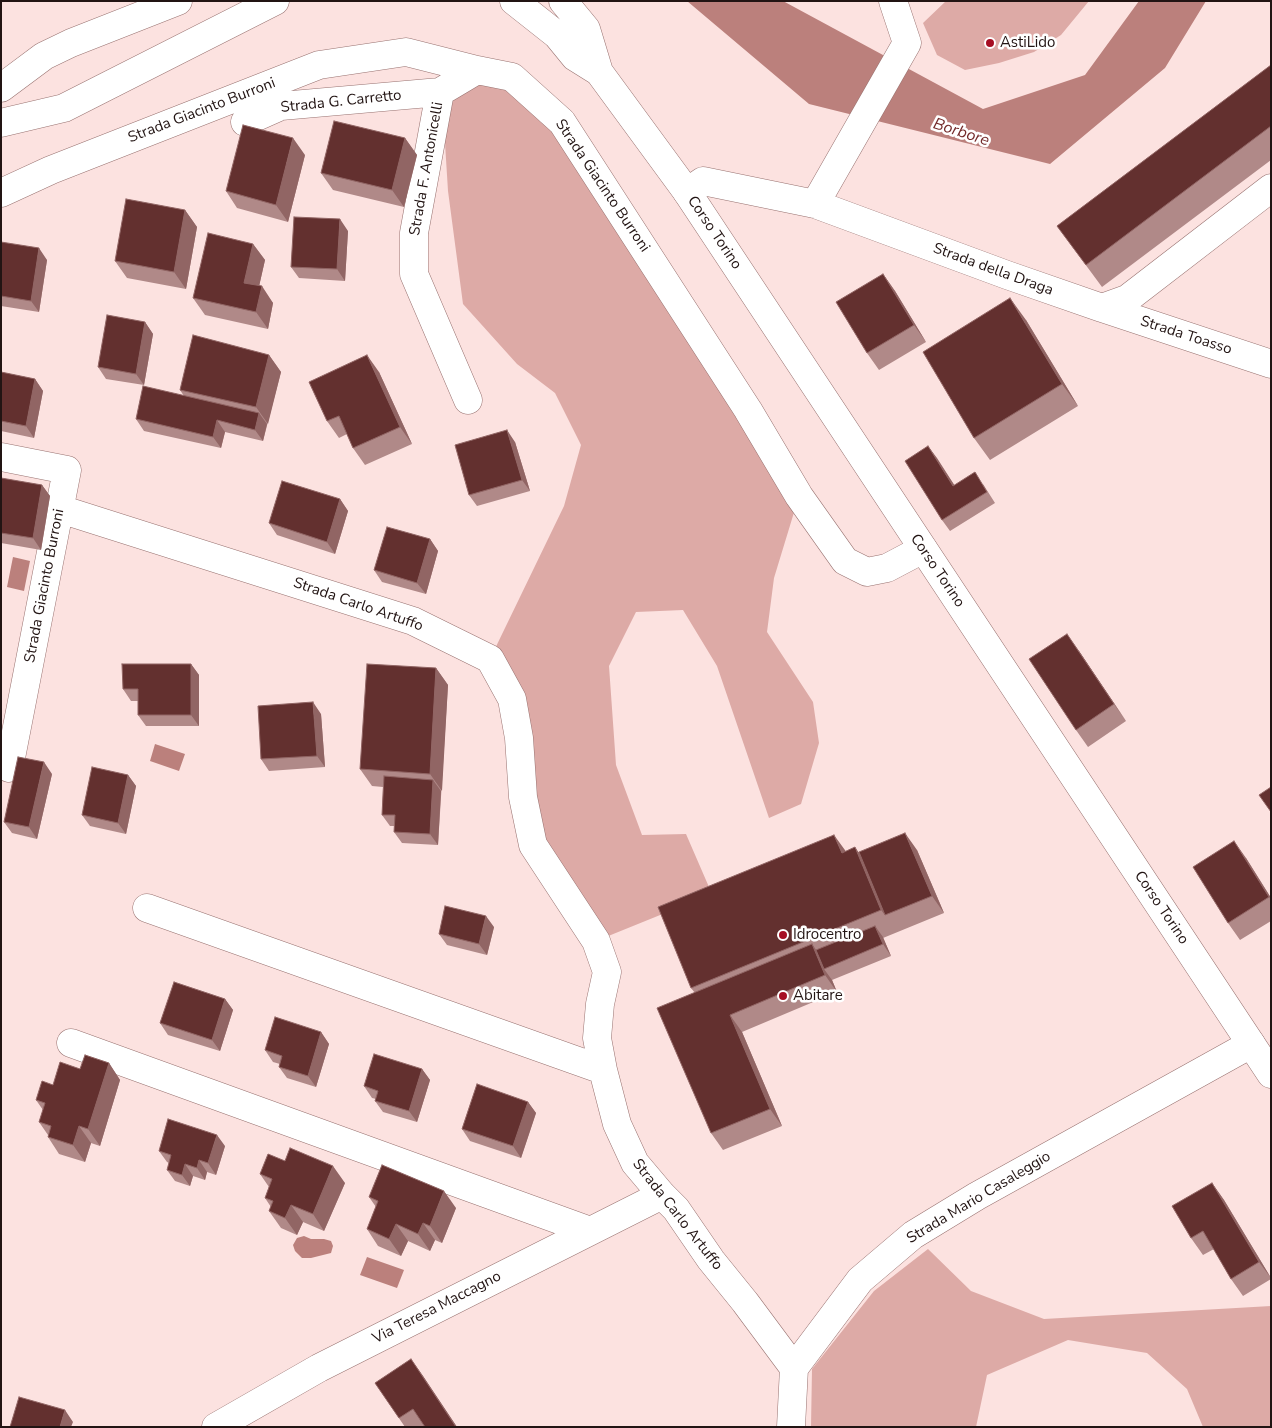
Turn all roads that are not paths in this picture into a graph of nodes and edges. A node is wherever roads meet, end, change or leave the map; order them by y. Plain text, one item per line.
1 (132, 1) edge
2 (178, 1) edge
3 (275, 1) edge
4 (514, 1) edge
5 (563, 1) edge
6 (893, 1) edge
7 (71, 43) junction
8 (477, 70) junction
9 (599, 72) junction
10 (1, 88) edge
11 (440, 92) junction
12 (245, 122) dead end
13 (1, 123) edge
14 (1271, 188) edge
15 (687, 192) junction
16 (1, 193) edge
17 (815, 204) junction
18 (1102, 308) junction
19 (1271, 364) edge
20 (468, 400) dead end
21 (1, 457) edge
22 (60, 509) junction
23 (923, 549) junction
24 (8, 768) dead end
25 (147, 908) dead end
26 (71, 1043) dead end
27 (1251, 1044) junction
28 (603, 1070) junction
29 (1271, 1074) edge
30 (662, 1195) junction
31 (590, 1231) junction
32 (794, 1368) junction
33 (216, 1427) edge
34 (791, 1427) edge

1 - 7 main road
2 - 7 main road
3 - 13 main road
4 - 9 main road, Corso Torino
5 - 9 main road, Corso Torino
6 - 17 main road
7 - 10 main road
8 - 11 main road, Strada F. Antonicelli
8 - 16 main road, Strada Giacinto Burroni
8 - 23 main road, Strada Giacinto Burroni
9 - 15 main road, Corso Torino
11 - 12 main road, Strada G. Carretto
11 - 20 main road, Strada F. Antonicelli
14 - 18 main road
15 - 17 main road, Strada della Draga
15 - 23 main road, Corso Torino
17 - 18 main road, Strada della Draga
18 - 19 main road, Strada Toasso
21 - 22 main road, Strada Giacinto Burroni
22 - 24 main road, Strada Giacinto Burroni
22 - 28 main road, Strada Carlo Artuffo
23 - 27 main road, Corso Torino
25 - 28 main road
26 - 31 main road
27 - 29 main road, Corso Torino
27 - 32 main road, Strada Mario Casaleggio
28 - 30 main road, Strada Carlo Artuffo
30 - 31 main road, Via Teresa Maccagno
30 - 32 main road, Strada Carlo Artuffo
31 - 33 main road, Via Teresa Maccagno
32 - 34 main road

